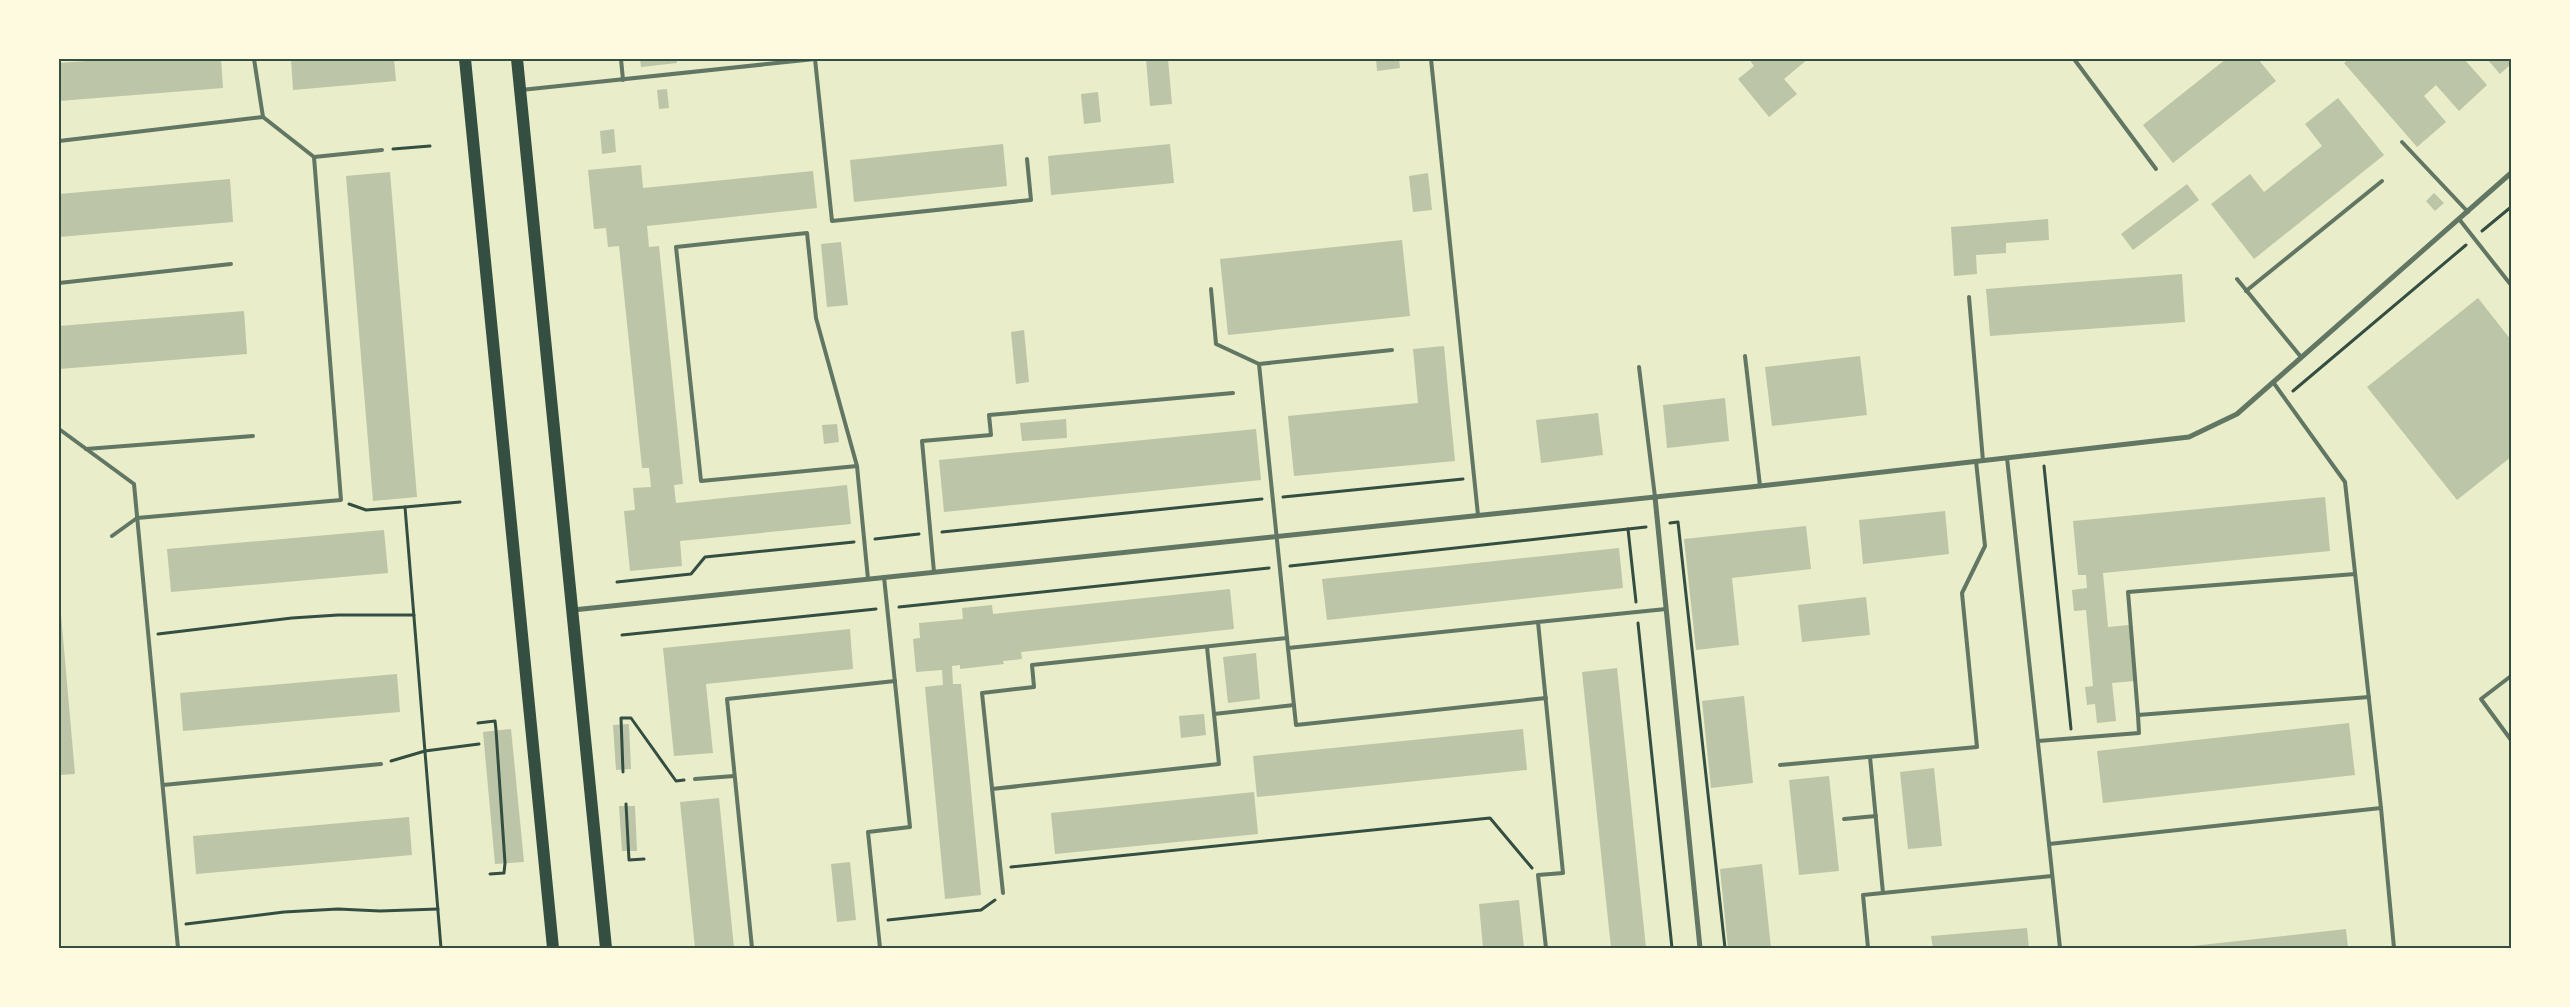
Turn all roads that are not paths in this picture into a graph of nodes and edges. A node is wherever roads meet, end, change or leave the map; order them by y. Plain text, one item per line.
1 (254, 59) edge
2 (465, 59) edge
3 (517, 59) edge
4 (621, 59) edge
5 (815, 59) edge
6 (1431, 59) edge
7 (2074, 59) edge
8 (623, 80) junction
9 (520, 91) junction
10 (263, 117) junction
11 (59, 141) edge
12 (2402, 142) dead end
13 (382, 150) road end
14 (314, 157) junction
15 (1027, 159) dead end
16 (2156, 169) dead end
17 (2511, 173) edge
18 (2382, 181) dead end
19 (2468, 212) junction
20 (2459, 219) junction
21 (231, 264) dead end
22 (2236, 280) dead end
23 (59, 283) edge
24 (2511, 285) edge
25 (1211, 288) dead end
26 (2246, 291) junction
27 (1969, 297) dead end
28 (1392, 350) dead end
29 (1745, 356) dead end
30 (2301, 357) junction
31 (1259, 364) junction
32 (1639, 367) dead end
33 (2273, 382) junction
34 (1232, 393) dead end
35 (59, 429) edge
36 (253, 436) dead end
37 (86, 449) junction
38 (2007, 458) junction
39 (1976, 461) junction
40 (1983, 461) junction
41 (857, 466) junction
42 (1760, 486) junction
43 (1655, 497) junction
44 (1478, 515) junction
45 (137, 518) junction
46 (112, 536) dead end
47 (1276, 536) junction
48 (934, 572) junction
49 (2355, 574) junction
50 (884, 578) junction
51 (868, 579) junction
52 (1666, 609) junction
53 (572, 610) junction
54 (1538, 622) junction
55 (1287, 638) junction
56 (1207, 647) junction
57 (1288, 648) junction
58 (2511, 676) edge
59 (895, 681) junction
60 (2368, 697) junction
61 (1546, 698) junction
62 (1294, 705) junction
63 (1214, 714) junction
64 (2138, 715) junction
65 (2511, 740) edge
66 (2038, 741) junction
67 (1870, 757) junction
68 (381, 764) road end
69 (1780, 765) dead end
70 (734, 776) junction
71 (695, 779) road end
72 (163, 785) junction
73 (992, 788) junction
74 (2381, 808) junction
75 (1876, 816) junction
76 (1844, 818) dead end
77 (2049, 844) junction
78 (2052, 876) junction
79 (1004, 893) road end
80 (1883, 893) junction
81 (178, 948) edge
82 (553, 948) edge
83 (606, 948) edge
84 (752, 948) edge
85 (880, 948) edge
86 (1546, 948) edge
87 (1700, 948) edge
88 (1868, 948) edge
89 (2060, 948) edge
90 (2394, 948) edge

1 - 10 lane
2 - 82 main road
3 - 9 main road
4 - 8 lane
5 - 8 lane
5 - 15 lane
6 - 44 lane
7 - 16 lane
8 - 9 lane
9 - 53 main road
10 - 11 lane
10 - 14 lane
12 - 19 lane
13 - 14 lane
14 - 45 lane
17 - 19 street
18 - 26 lane
19 - 20 street
20 - 24 lane
20 - 30 street
21 - 23 lane
22 - 26 lane
25 - 31 lane
26 - 30 lane
27 - 40 lane
28 - 31 lane
29 - 42 lane
30 - 33 street
31 - 47 lane
32 - 43 lane
33 - 38 street
33 - 49 lane
34 - 48 lane
35 - 37 lane
36 - 37 lane
37 - 45 lane
38 - 40 street
38 - 66 lane
39 - 40 street
39 - 42 street
39 - 67 lane
41 - 41 lane
41 - 51 lane
42 - 43 street
43 - 44 street
43 - 52 street
44 - 47 street
45 - 46 lane
45 - 72 lane
47 - 48 street
47 - 55 lane
48 - 50 street
49 - 60 lane
49 - 64 lane
50 - 51 street
50 - 59 lane
51 - 53 street
52 - 54 lane
52 - 87 street
53 - 83 main road
54 - 57 lane
54 - 61 lane
55 - 56 lane
55 - 57 lane
56 - 63 lane
56 - 73 lane
57 - 62 lane
58 - 65 lane
59 - 70 lane
59 - 85 lane
60 - 64 lane
60 - 74 lane
61 - 62 lane
61 - 86 lane
62 - 63 lane
63 - 73 lane
64 - 66 lane
66 - 77 lane
67 - 69 lane
67 - 75 lane
68 - 72 lane
70 - 71 lane
70 - 84 lane
72 - 81 lane
73 - 79 lane
74 - 77 lane
74 - 90 lane
75 - 76 lane
75 - 80 lane
77 - 78 lane
78 - 80 lane
78 - 89 lane
80 - 88 lane

